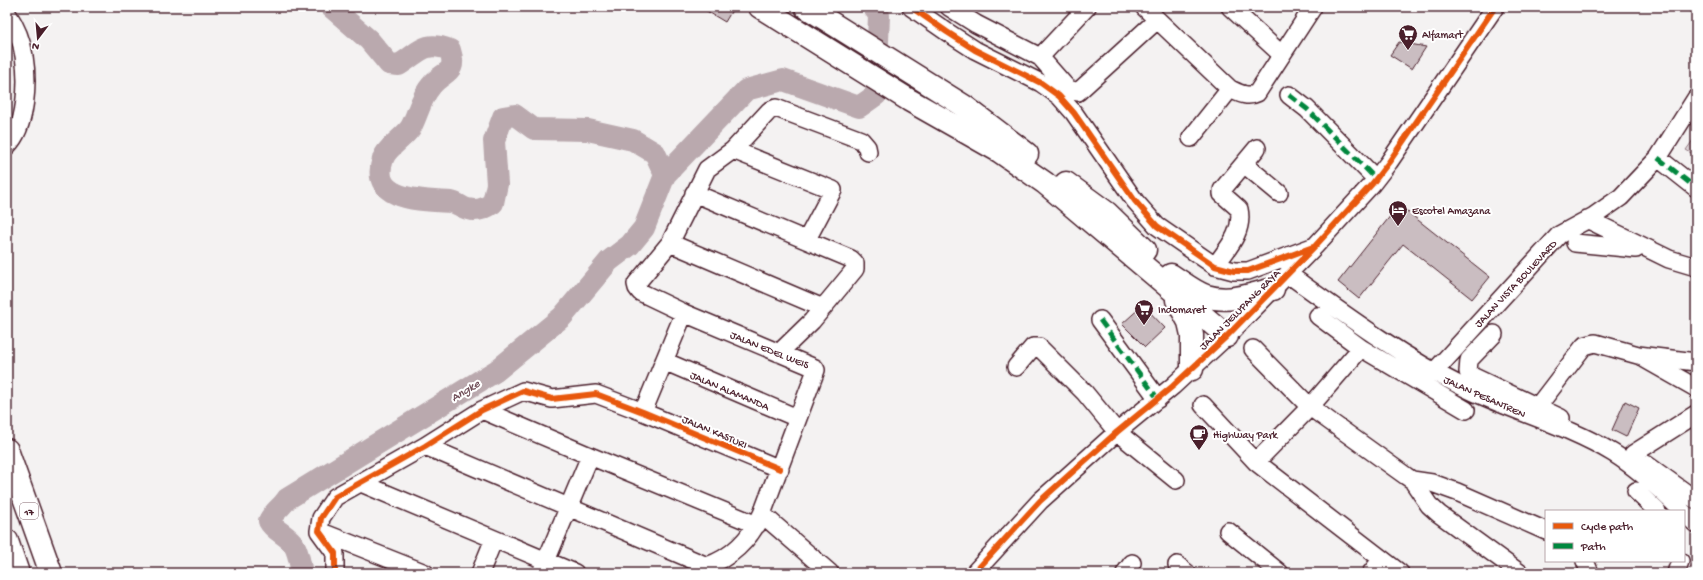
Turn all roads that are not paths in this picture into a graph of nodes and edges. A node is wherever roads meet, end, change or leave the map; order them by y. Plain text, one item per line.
1 (8, 7) edge
2 (760, 7) edge
3 (806, 7) edge
4 (911, 7) edge
5 (949, 7) edge
6 (1087, 7) edge
7 (1144, 7) edge
8 (1230, 7) edge
9 (1313, 7) edge
10 (1495, 7) edge
11 (7, 13) edge
12 (1157, 20) junction
13 (1282, 55) junction
14 (1040, 58) junction
15 (1230, 89) junction
16 (1288, 95) dead end
17 (1696, 98) edge
18 (1191, 138) dead end
19 (7, 146) edge
20 (1257, 148) dead end
21 (733, 150) junction
22 (868, 152) dead end
23 (1658, 158) junction
24 (1244, 164) junction
25 (1376, 180) junction
26 (1696, 188) edge
27 (694, 193) junction
28 (1280, 193) dead end
29 (1586, 219) junction
30 (807, 239) junction
31 (670, 243) junction
32 (1575, 243) dead end
33 (1316, 245) junction
34 (1648, 250) junction
35 (1215, 266) junction
36 (1696, 267) edge
37 (1281, 282) junction
38 (1172, 283) junction
39 (823, 308) junction
40 (684, 313) junction
41 (1318, 316) dead end
42 (1100, 320) dead end
43 (1230, 333) junction
44 (1494, 334) dead end
45 (1360, 348) junction
46 (1253, 349) dead end
47 (779, 353) junction
48 (1638, 355) junction
49 (664, 361) junction
50 (1696, 362) edge
51 (1016, 367) dead end
52 (1192, 369) junction
53 (1434, 372) junction
54 (1696, 388) edge
55 (1158, 399) junction
56 (1203, 405) dead end
57 (1538, 406) junction
58 (1310, 407) junction
59 (482, 410) junction
60 (1466, 410) dead end
61 (643, 412) junction
62 (1696, 414) edge
63 (797, 418) junction
64 (1117, 432) junction
65 (425, 446) junction
66 (7, 450) edge
67 (1633, 454) junction
68 (590, 456) junction
69 (1256, 462) junction
70 (780, 469) junction
71 (1176, 480) dead end
72 (1412, 480) junction
73 (361, 483) junction
74 (1636, 491) dead end
75 (1696, 500) edge
76 (570, 507) junction
77 (1656, 510) edge
78 (1681, 510) edge
79 (1685, 514) edge
80 (759, 520) junction
81 (1696, 524) edge
82 (319, 531) junction
83 (1228, 531) dead end
84 (1545, 531) edge
85 (494, 539) junction
86 (7, 541) edge
87 (1382, 559) junction
88 (1585, 562) edge
89 (1680, 562) edge
90 (544, 567) edge
91 (700, 568) edge
92 (18, 573) edge
93 (51, 573) edge
94 (335, 573) edge
95 (425, 573) edge
96 (480, 573) edge
97 (575, 573) edge
98 (830, 573) edge
99 (974, 573) edge
100 (1280, 573) edge
101 (1371, 573) edge
102 (1400, 573) edge
103 (1520, 573) edge
104 (1590, 573) edge
105 (1676, 573) edge

1 - 11 street
2 - 38 highway
3 - 38 highway
4 - 35 street
5 - 14 street
6 - 14 street
7 - 12 street
8 - 13 street
9 - 13 street
10 - 25 street, JALAN JELUPANG RAYA
11 - 19 street
12 - 14 street
12 - 15 street
13 - 15 street
15 - 18 street
16 - 25 street
17 - 23 street, JALAN VISTA BOULEVARD
20 - 24 street
21 - 22 street
21 - 27 street
21 - 30 street
23 - 26 street
23 - 29 street, JALAN VISTA BOULEVARD
24 - 28 street
24 - 35 street
25 - 33 street, JALAN JELUPANG RAYA
27 - 30 street
27 - 31 street
29 - 34 street
29 - 53 street, JALAN VISTA BOULEVARD
30 - 39 street
31 - 39 street
31 - 40 street, JALAN EDEL WEIS
32 - 34 street
33 - 35 street
33 - 37 street, JALAN JELUPANG RAYA
34 - 36 street
37 - 38 highway
37 - 43 street, JALAN JELUPANG RAYA
37 - 53 street, JALAN PESANTREN
38 - 43 highway
38 - 52 highway
39 - 47 street
40 - 47 street, JALAN EDEL WEIS
40 - 49 street
41 - 45 street
42 - 55 street
43 - 52 street, JALAN JELUPANG RAYA
44 - 57 street
45 - 58 street
45 - 60 street
46 - 58 street
47 - 63 street, JALAN EDEL WEIS
48 - 50 street
48 - 54 street
48 - 57 street
49 - 61 street
49 - 63 street, JALAN ALAMANDA
51 - 64 street
52 - 55 street, JALAN JELUPANG RAYA
53 - 78 street, JALAN PESANTREN
55 - 64 street, JALAN JELUPANG RAYA
56 - 69 street
57 - 67 street
58 - 69 street
58 - 72 street
59 - 61 street, JALAN KASTURI
59 - 65 street, JALAN KASTURI
59 - 68 street
61 - 70 street, JALAN KASTURI
62 - 67 street
63 - 70 street, JALAN EDEL WEIS
64 - 71 street
64 - 99 street, JALAN JELUPANG RAYA
65 - 73 street, JALAN KASTURI
65 - 76 street
66 - 93 highway, 17
67 - 75 street
68 - 76 street
68 - 80 street
69 - 87 street
70 - 80 street, JALAN EDEL WEIS
72 - 84 street
72 - 103 street
73 - 82 street, JALAN KASTURI
73 - 85 street
74 - 77 street
76 - 90 street
76 - 91 street
79 - 81 street, JALAN PESANTREN
80 - 91 street, JALAN EDEL WEIS
80 - 98 street
82 - 94 street
82 - 95 street
83 - 100 street
85 - 90 street
85 - 96 street
86 - 92 highway
87 - 101 street
87 - 102 street
88 - 104 street
89 - 105 street
90 - 97 street

